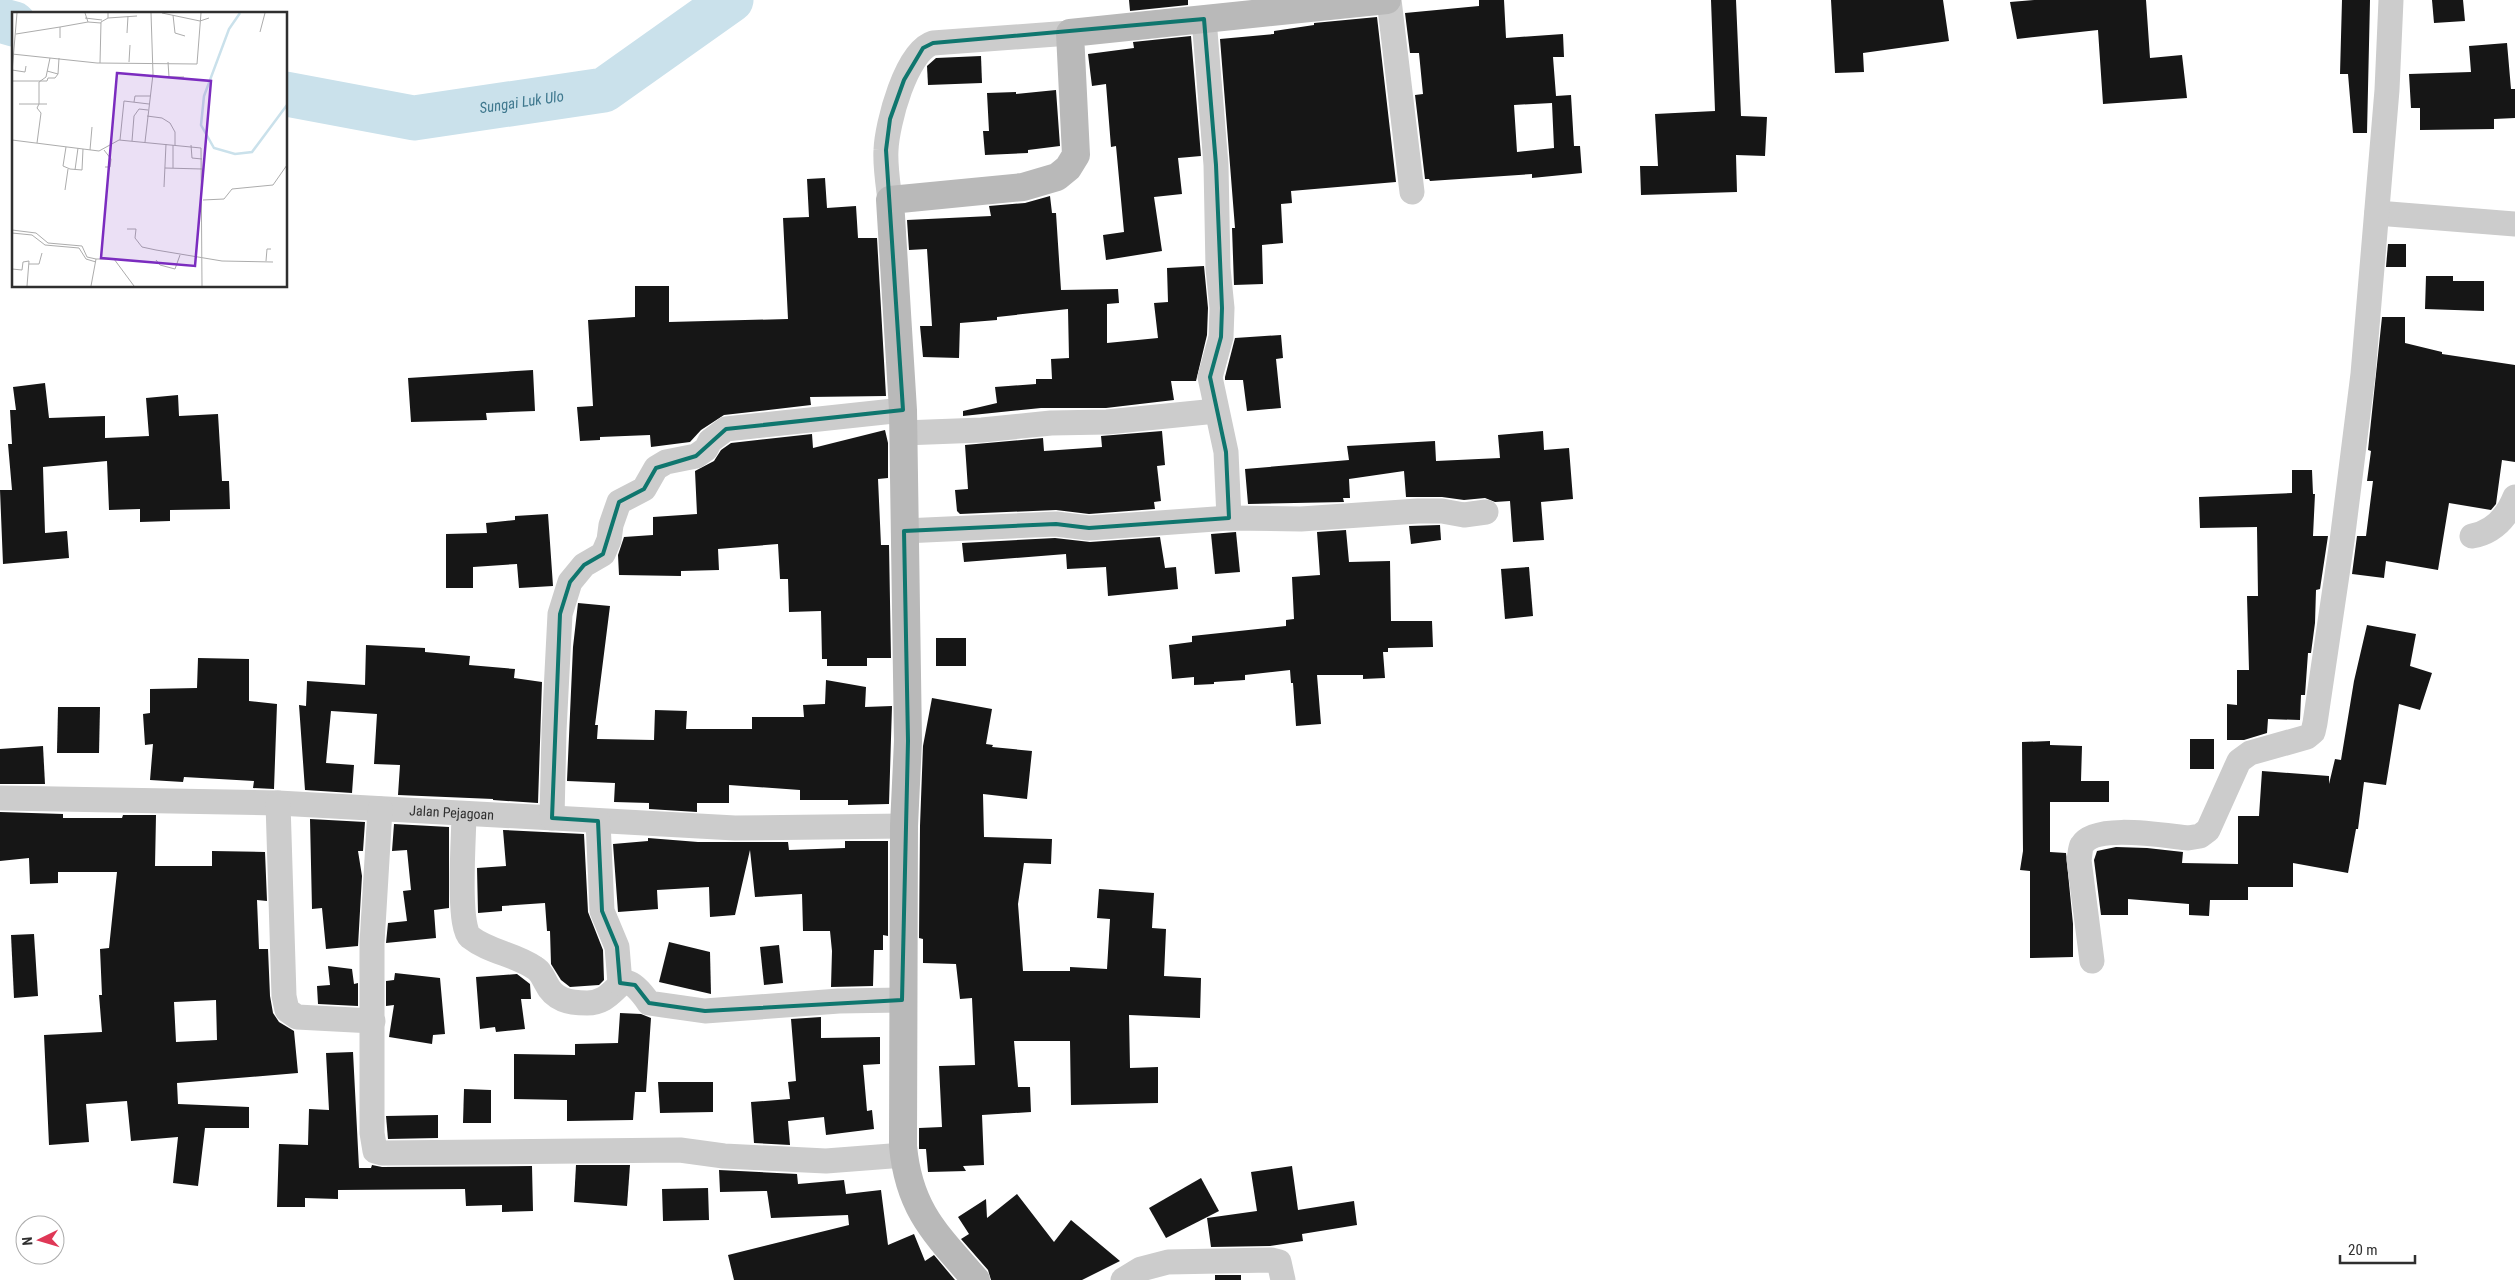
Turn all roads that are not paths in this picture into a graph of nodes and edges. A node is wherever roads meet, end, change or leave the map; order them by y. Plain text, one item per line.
1 (1388, 0) edge
2 (2391, 0) edge
3 (1204, 19) junction
4 (1070, 33) junction
5 (1412, 192) dead end
6 (890, 200) junction
7 (2376, 213) junction
8 (2515, 224) edge
9 (1216, 411) junction
10 (903, 422) junction
11 (2515, 497) edge
12 (1486, 512) dead end
13 (1229, 518) junction
14 (904, 531) junction
15 (2472, 536) dead end
16 (0, 798) edge
17 (278, 802) junction
18 (380, 809) junction
19 (464, 814) junction
20 (552, 818) junction
21 (598, 821) junction
22 (904, 826) junction
23 (2092, 961) dead end
24 (620, 984) junction
25 (902, 1000) junction
26 (373, 1022) junction
27 (904, 1155) junction
28 (976, 1280) edge
29 (1122, 1280) edge
30 (1283, 1280) edge

1 - 3 street
1 - 5 street
2 - 7 street
3 - 4 street
3 - 9 street
4 - 6 street
4 - 6 street
6 - 10 street
7 - 8 street
7 - 23 street
9 - 10 street
9 - 13 street
10 - 14 street
10 - 20 street
11 - 15 street
12 - 13 street
13 - 14 street
14 - 22 street
16 - 17 street, Jalan Pejagoan
17 - 18 street, Jalan Pejagoan
17 - 26 street
18 - 19 street, Jalan Pejagoan
18 - 26 street
19 - 20 street, Jalan Pejagoan
19 - 24 street
20 - 21 street, Jalan Pejagoan
21 - 22 street, Jalan Pejagoan
21 - 24 street
22 - 25 street
24 - 25 street
25 - 27 street
26 - 27 street
27 - 28 street
29 - 30 street

